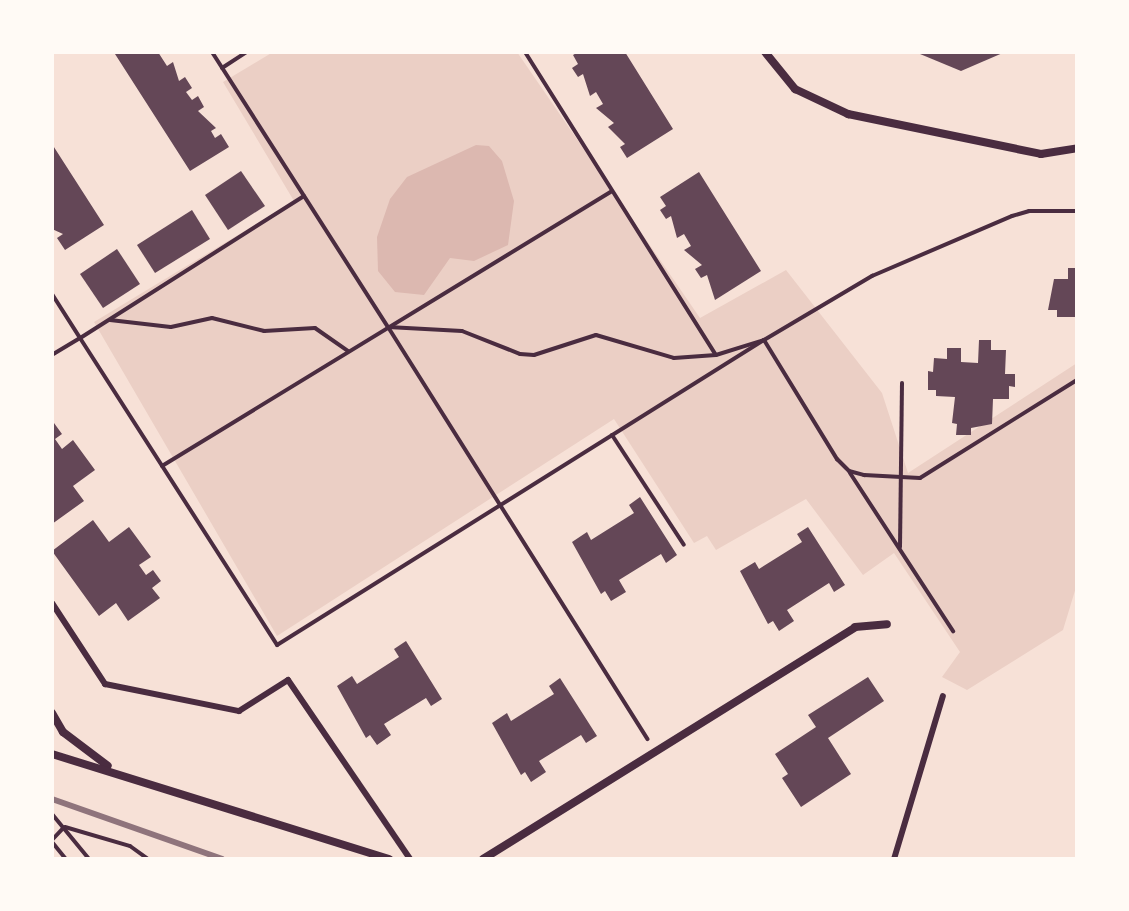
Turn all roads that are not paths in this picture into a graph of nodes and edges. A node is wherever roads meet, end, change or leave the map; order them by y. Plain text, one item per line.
1 (765, 52) edge
2 (1077, 148) edge
3 (52, 603) edge
4 (887, 624) dead end
5 (943, 696) dead end
6 (52, 713) edge
7 (52, 754) edge
8 (112, 769) junction
9 (389, 859) edge
10 (410, 859) edge
11 (483, 859) edge
12 (894, 859) edge

1 - 2 street
3 - 10 lane
4 - 11 street
5 - 12 lane
6 - 8 street
7 - 8 street
8 - 9 street

